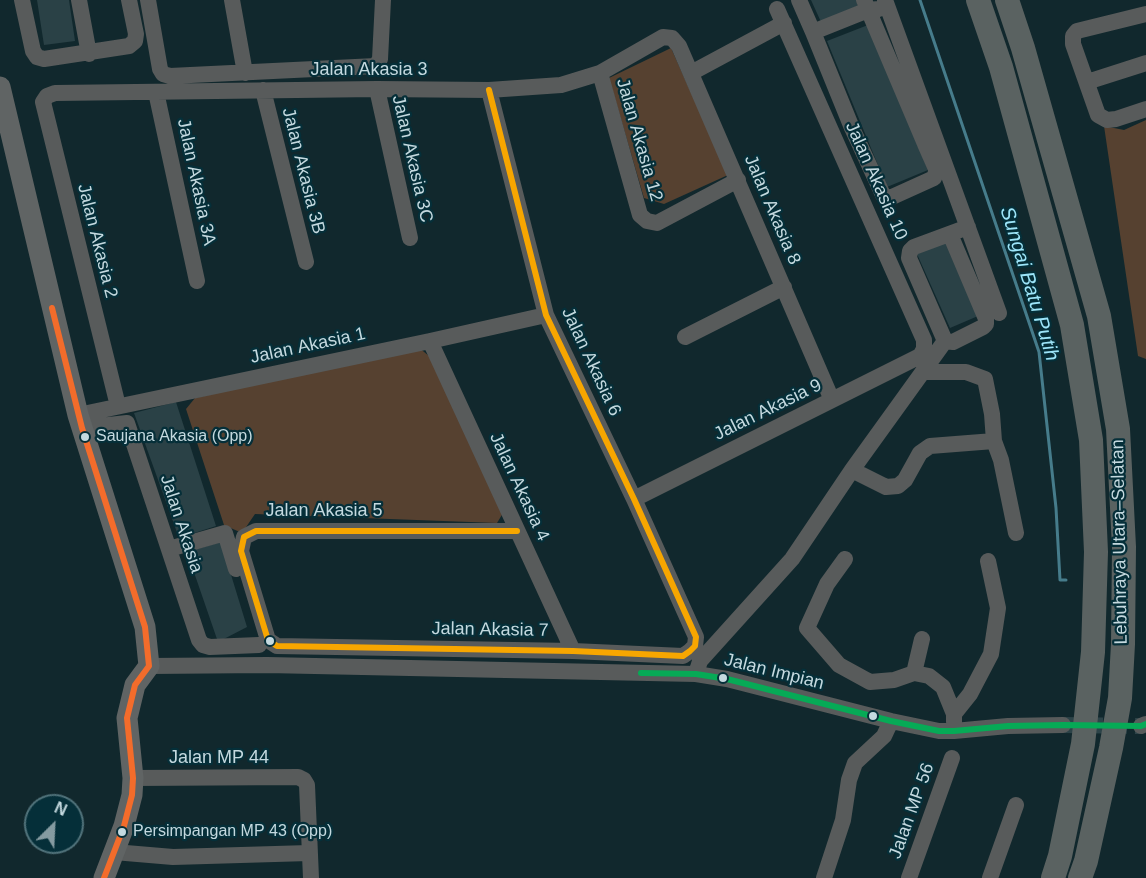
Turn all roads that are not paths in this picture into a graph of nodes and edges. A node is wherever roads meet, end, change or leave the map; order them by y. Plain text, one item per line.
1 (22, 0) edge
2 (79, 0) edge
3 (129, 0) edge
4 (148, 0) edge
5 (232, 0) edge
6 (383, 0) edge
7 (799, 0) edge
8 (978, 0) edge
9 (1007, 0) edge
10 (887, 4) edge
11 (866, 5) edge
12 (1146, 14) edge
13 (813, 32) junction
14 (672, 38) joint
15 (89, 54) junction
16 (1146, 63) edge
17 (245, 73) junction
18 (600, 73) junction
19 (691, 73) junction
20 (1087, 82) junction
21 (0, 87) edge
22 (377, 89) junction
23 (263, 90) junction
24 (489, 90) junction
25 (156, 92) junction
26 (55, 93) joint
27 (1146, 109) edge
28 (931, 144) junction
29 (738, 180) junction
30 (968, 227) junction
31 (950, 234) junction
32 (410, 238) dead end
33 (306, 262) dead end
34 (198, 281) dead end
35 (784, 287) junction
36 (999, 313) dead end
37 (546, 315) junction
38 (686, 338) dead end
39 (430, 341) junction
40 (945, 341) junction
41 (921, 364) junction
42 (832, 400) junction
43 (118, 406) junction
44 (80, 421) junction
45 (994, 441) junction
46 (852, 470) junction
47 (634, 498) junction
48 (517, 531) junction
49 (1016, 532) dead end
50 (169, 549) junction
51 (845, 559) dead end
52 (988, 561) dead end
53 (696, 638) joint
54 (922, 639) dead end
55 (265, 644) junction
56 (203, 645) joint
57 (573, 651) junction
58 (262, 665) junction
59 (149, 666) junction
60 (696, 674) junction
61 (914, 674) junction
62 (954, 714) junction
63 (891, 720) junction
64 (1064, 725) tunnel mouth
65 (954, 731) junction
66 (952, 758) dead end
67 (133, 778) junction
68 (1016, 805) dead end
69 (114, 852) junction
70 (309, 854) junction
71 (104, 878) edge
72 (311, 878) edge
73 (824, 878) edge
74 (909, 878) edge
75 (990, 878) edge
76 (1053, 878) edge
77 (1080, 878) edge

1 - 15 street
2 - 15 street
3 - 15 street
4 - 17 street
5 - 17 street
6 - 17 street
7 - 13 street
8 - 76 highway, Lebuhraya Utara–Selatan
9 - 77 highway, Lebuhraya Utara–Selatan
10 - 11 street
10 - 28 street
11 - 13 street
11 - 28 street
12 - 20 street
13 - 28 street
14 - 18 street, Jalan Akasia 3
14 - 19 street, Jalan Akasia 8
16 - 20 street
18 - 24 street, Jalan Akasia 3
18 - 29 street, Jalan Akasia 12
19 - 29 street, Jalan Akasia 8
19 - 41 street, Jalan Akasia 10
20 - 27 street
21 - 44 main road
22 - 23 street, Jalan Akasia 3
22 - 24 street, Jalan Akasia 3
22 - 32 street, Jalan Akasia 3C
23 - 25 street, Jalan Akasia 3
23 - 33 street, Jalan Akasia 3B
24 - 37 street, Jalan Akasia 6
25 - 26 street, Jalan Akasia 3
25 - 34 street, Jalan Akasia 3A
26 - 43 street, Jalan Akasia 2
28 - 30 street
29 - 35 street, Jalan Akasia 8
30 - 31 street
30 - 36 street
31 - 40 street
31 - 40 street
35 - 38 street
35 - 42 street, Jalan Akasia 8
37 - 39 street, Jalan Akasia 1
37 - 47 street, Jalan Akasia 6
39 - 43 street, Jalan Akasia 1
39 - 48 street, Jalan Akasia 4
40 - 41 street
41 - 42 street, Jalan Akasia 9
41 - 45 street
41 - 46 street
42 - 47 street, Jalan Akasia 9
43 - 44 street, Jalan Akasia 1
44 - 50 street, Jalan Akasia
44 - 59 main road
45 - 46 street
45 - 49 street
46 - 60 street
47 - 53 street, Jalan Akasia 6
48 - 55 street, Jalan Akasia 5
48 - 57 street, Jalan Akasia 4
50 - 55 street
50 - 56 street, Jalan Akasia
51 - 61 street
52 - 62 street
53 - 57 street, Jalan Akasia 7
54 - 61 street
55 - 56 street, Jalan Akasia 7
55 - 57 street, Jalan Akasia 7
55 - 58 street
58 - 59 street, Jalan Impian
58 - 60 street, Jalan Impian
59 - 67 main road
60 - 63 street, Jalan Impian
61 - 62 street
62 - 65 street
63 - 65 street, Jalan Impian
63 - 73 street
64 - 65 street, Jalan Impian
66 - 74 street, Jalan MP 56
67 - 69 main road
67 - 70 street, Jalan MP 44
68 - 75 street
69 - 70 street
69 - 71 main road
70 - 72 street

